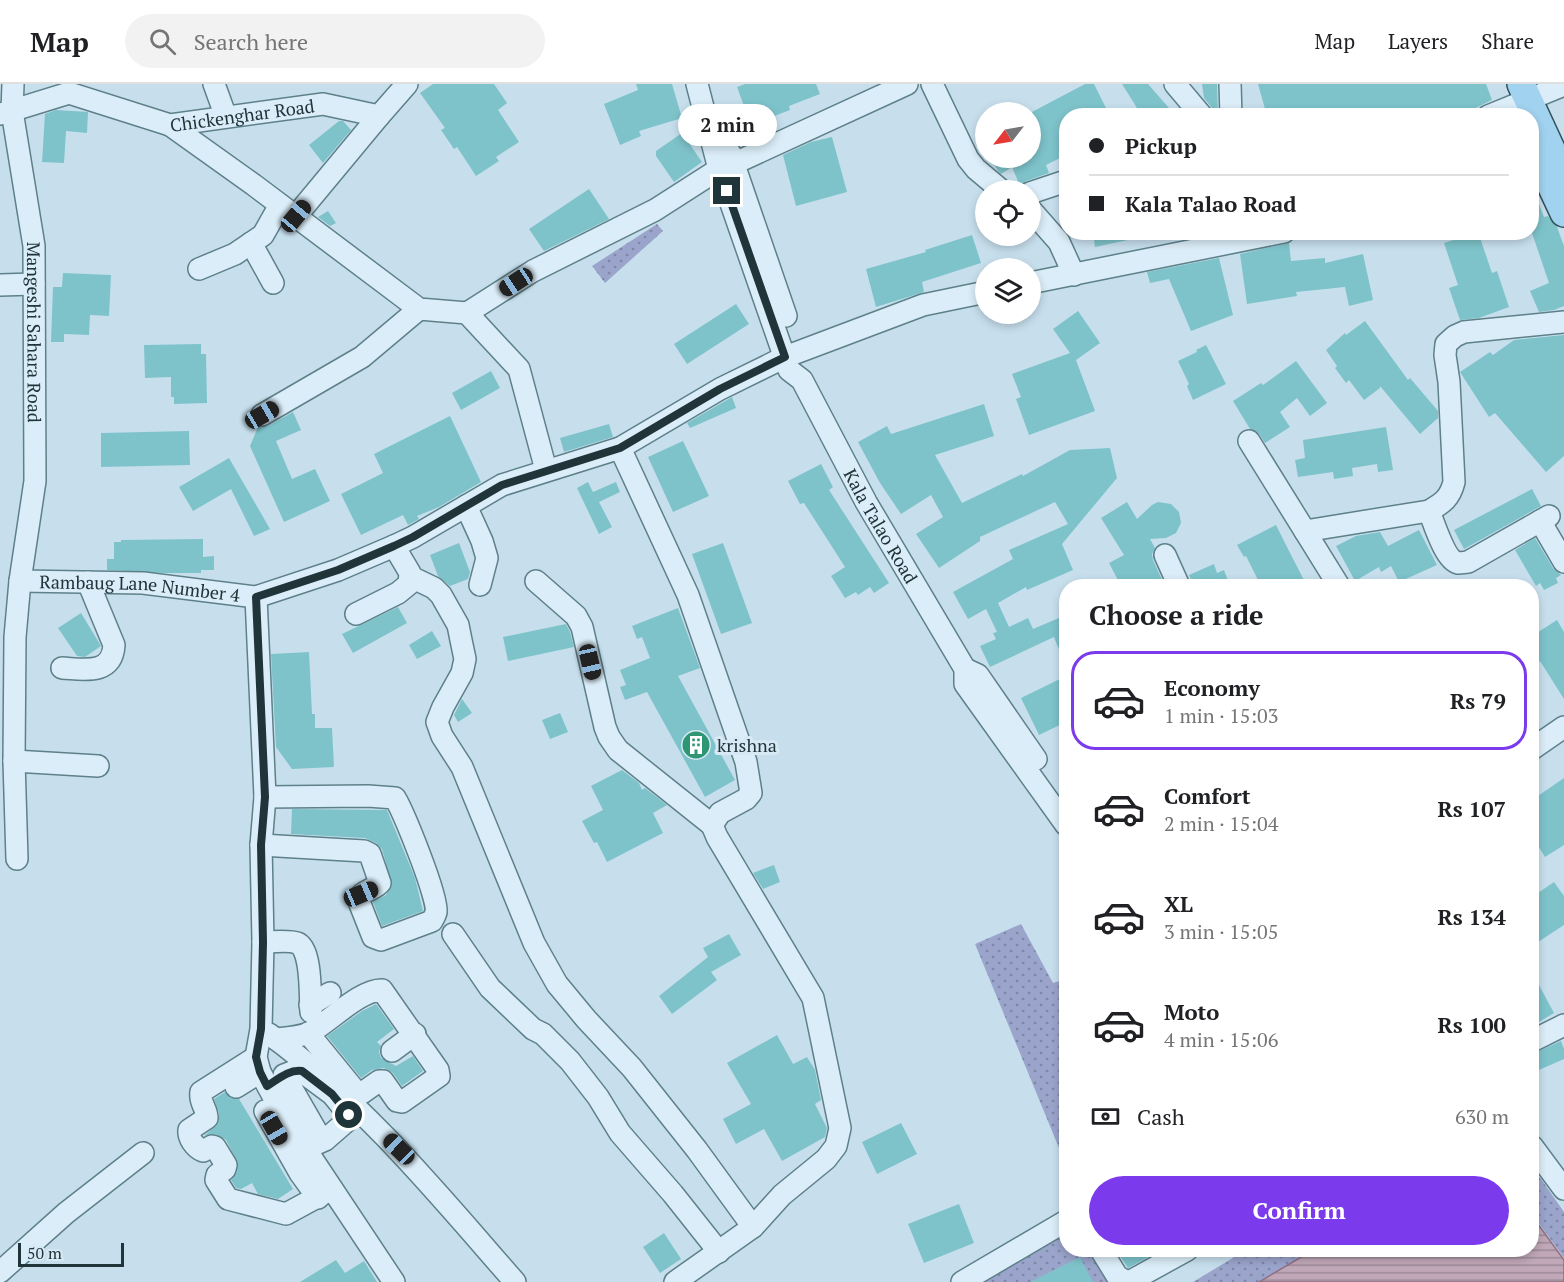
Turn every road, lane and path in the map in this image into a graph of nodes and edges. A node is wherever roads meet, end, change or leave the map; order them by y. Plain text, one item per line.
1 (14, 84) edge
2 (214, 84) edge
3 (407, 84) edge
4 (697, 84) edge
5 (709, 84) edge
6 (907, 84) edge
7 (932, 84) edge
8 (1175, 84) edge
9 (1230, 84) edge
10 (1564, 85) edge
11 (1516, 98) edge
12 (1195, 108) edge
13 (1231, 108) edge
14 (1500, 108) edge
15 (6, 113) edge
16 (379, 116) junction
17 (226, 117) junction
18 (170, 125) junction
19 (1539, 136) edge
20 (1539, 159) edge
21 (726, 166) junction
22 (1564, 177) edge
23 (989, 180) edge
24 (1059, 183) edge
25 (1041, 189) edge
26 (288, 210) junction
27 (1564, 213) edge
28 (1041, 222) edge
29 (1228, 240) edge
30 (251, 243) junction
31 (200, 269) dead end
32 (1074, 275) junction
33 (1041, 281) edge
34 (34, 284) junction
35 (273, 284) dead end
36 (0, 285) edge
37 (975, 294) edge
38 (419, 309) junction
39 (467, 313) junction
40 (1564, 322) edge
41 (791, 355) junction
42 (262, 415) dead end
43 (1250, 441) dead end
44 (620, 448) junction
45 (546, 470) junction
46 (466, 506) junction
47 (1429, 511) junction
48 (1305, 531) junction
49 (394, 546) junction
50 (1165, 555) dead end
51 (1564, 562) edge
52 (411, 577) junction
53 (1176, 579) edge
54 (1335, 579) edge
55 (20, 581) junction
56 (536, 581) dead end
57 (88, 582) junction
58 (480, 585) dead end
59 (256, 597) junction
60 (356, 614) dead end
61 (8, 649) edge
62 (62, 668) dead end
63 (965, 669) junction
64 (1564, 727) edge
65 (1539, 744) edge
66 (15, 761) junction
67 (98, 766) dead end
68 (1059, 792) edge
69 (265, 797) junction
70 (1059, 815) edge
71 (712, 825) junction
72 (261, 845) junction
73 (17, 859) dead end
74 (453, 934) dead end
75 (263, 942) junction
76 (330, 993) dead end
77 (1564, 1025) edge
78 (308, 1033) junction
79 (269, 1034) junction
80 (415, 1034) junction
81 (1539, 1038) edge
82 (392, 1051) dead end
83 (257, 1074) junction
84 (325, 1140) junction
85 (143, 1153) dead end
86 (1539, 1155) edge
87 (302, 1167) junction
88 (1564, 1188) edge
89 (325, 1193) junction
90 (1059, 1225) edge
91 (753, 1227) junction
92 (718, 1252) junction
93 (1105, 1257) edge
94 (1174, 1257) edge
95 (0, 1272) edge
96 (394, 1282) edge
97 (515, 1282) edge
98 (675, 1282) edge
99 (962, 1282) edge
100 (1128, 1282) edge

1 - 15 street, Mangeshi Sahara Road
2 - 17 street
3 - 16 street
4 - 21 street, Kala Talao Road
5 - 21 street, Kala Talao Road
6 - 21 street
7 - 23 street
8 - 12 street
9 - 13 street
10 - 11 street
11 - 14 street
15 - 18 street, Chickenghar Road
15 - 34 street, Mangeshi Sahara Road
16 - 17 street, Chickenghar Road
16 - 26 street
17 - 18 street, Chickenghar Road
18 - 26 street
19 - 22 main road
20 - 27 main road
21 - 39 street
21 - 41 street, Kala Talao Road
24 - 25 street
26 - 30 street
26 - 38 street
28 - 32 street
29 - 32 street
30 - 31 street
30 - 35 street
32 - 33 street
34 - 36 street
34 - 55 street, Mangeshi Sahara Road
37 - 41 street, Rambaug Lane Number 4
38 - 39 street
38 - 42 street
39 - 45 street
40 - 47 street
41 - 44 street, Rambaug Lane Number 4
41 - 63 street, Kala Talao Road
43 - 48 street
44 - 45 street, Rambaug Lane Number 4
44 - 71 street
45 - 46 street, Rambaug Lane Number 4
46 - 49 street, Rambaug Lane Number 4
46 - 58 street
47 - 48 street
47 - 51 street
48 - 54 street
49 - 52 street
49 - 59 street, Rambaug Lane Number 4
50 - 53 street
52 - 60 street
52 - 91 street
55 - 57 street, Rambaug Lane Number 4
55 - 61 street, Mangeshi Sahara Road
56 - 71 street
57 - 59 street, Rambaug Lane Number 4
57 - 62 street
59 - 69 street
61 - 66 street, Mangeshi Sahara Road
63 - 68 street, Kala Talao Road
63 - 70 street, Kala Talao Road
64 - 65 street
66 - 67 street
66 - 73 street, Mangeshi Sahara Road
69 - 72 street
69 - 72 street
71 - 91 street
72 - 75 street
74 - 92 street
75 - 76 street
75 - 79 street
77 - 81 street
78 - 79 street
78 - 80 street
78 - 80 street
79 - 83 street
79 - 97 street
80 - 82 street
83 - 84 street
83 - 84 street
83 - 87 street
83 - 89 street
84 - 87 street
85 - 95 street
86 - 88 street
87 - 89 street
89 - 96 street
90 - 99 street
91 - 92 street
92 - 98 street
93 - 100 street
94 - 100 street

